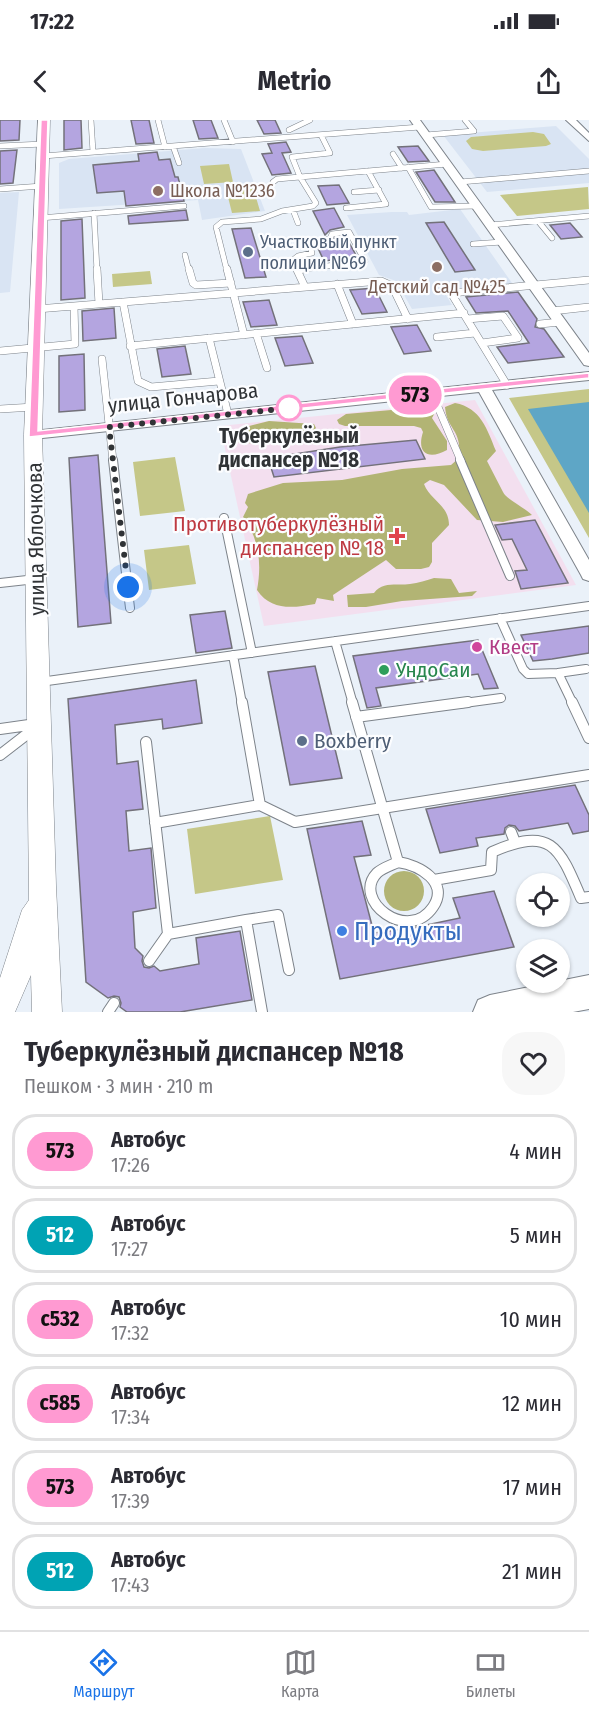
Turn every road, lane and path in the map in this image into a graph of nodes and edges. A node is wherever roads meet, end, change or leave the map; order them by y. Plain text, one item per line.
1 (44, 120) edge
2 (91, 120) edge
3 (158, 120) edge
4 (224, 120) edge
5 (284, 120) edge
6 (310, 120) edge
7 (465, 120) edge
8 (571, 120) edge
9 (421, 127) edge
10 (289, 130) junction
11 (321, 135) junction
12 (293, 137) junction
13 (589, 138) edge
14 (233, 142) junction
15 (0, 146) edge
16 (173, 146) junction
17 (165, 147) junction
18 (43, 150) junction
19 (93, 152) junction
20 (393, 154) dead end
21 (178, 163) dead end
22 (447, 164) junction
23 (405, 168) junction
24 (368, 171) junction
25 (589, 171) edge
26 (300, 177) junction
27 (273, 182) dead end
28 (460, 182) junction
29 (42, 186) junction
30 (0, 189) edge
31 (379, 190) junction
32 (354, 192) dead end
33 (184, 206) dead end
34 (476, 206) junction
35 (346, 208) dead end
36 (293, 210) junction
37 (94, 213) junction
38 (589, 216) edge
39 (40, 218) junction
40 (538, 221) junction
41 (298, 223) dead end
42 (490, 225) junction
43 (552, 238) dead end
44 (502, 242) junction
45 (473, 244) dead end
46 (185, 255) dead end
47 (297, 270) junction
48 (589, 280) edge
49 (231, 283) junction
50 (337, 284) junction
51 (533, 285) junction
52 (304, 287) junction
53 (233, 293) junction
54 (123, 302) junction
55 (99, 304) junction
56 (74, 306) junction
57 (589, 307) edge
58 (37, 309) junction
59 (552, 311) junction
60 (466, 316) junction
61 (408, 318) junction
62 (560, 322) junction
63 (353, 324) junction
64 (540, 324) dead end
65 (256, 333) junction
66 (476, 333) junction
67 (244, 335) junction
68 (437, 336) dead end
69 (209, 338) junction
70 (482, 343) junction
71 (130, 346) junction
72 (36, 347) junction
73 (0, 351) edge
74 (102, 359) dead end
75 (589, 362) edge
76 (267, 368) dead end
77 (589, 376) edge
78 (219, 381) junction
79 (507, 385) junction
80 (483, 387) junction
81 (432, 393) junction
82 (34, 407) junction
83 (0, 409) edge
84 (228, 414) junction
85 (109, 427) junction
86 (33, 435) junction
87 (224, 518) dead end
88 (589, 575) edge
89 (510, 576) dead end
90 (37, 579) junction
91 (0, 583) edge
92 (589, 606) edge
93 (130, 608) dead end
94 (500, 618) junction
95 (335, 641) junction
96 (252, 653) junction
97 (233, 656) junction
98 (586, 669) dead end
99 (558, 673) junction
100 (39, 682) junction
101 (501, 698) dead end
102 (356, 717) junction
103 (40, 724) junction
104 (0, 729) edge
105 (589, 738) edge
106 (146, 742) dead end
107 (0, 755) edge
108 (589, 775) edge
109 (260, 804) junction
110 (383, 810) junction
111 (155, 823) junction
112 (398, 862) junction
113 (434, 880) junction
114 (42, 886) junction
115 (589, 897) edge
116 (246, 920) junction
117 (168, 934) junction
118 (149, 961) dead end
119 (289, 970) dead end
120 (589, 992) edge
121 (50, 1006) edge
122 (0, 1010) edge
123 (262, 1012) edge
124 (490, 1012) edge

1 - 18 street, улица Яблочкова
2 - 19 lane
3 - 17 lane
4 - 14 lane
5 - 10 lane
6 - 10 lane
7 - 9 lane
8 - 13 street
9 - 11 lane
9 - 22 street
10 - 12 lane
11 - 12 lane
11 - 26 lane
12 - 14 lane
14 - 16 lane
15 - 18 lane
16 - 17 lane
16 - 21 lane
17 - 19 lane
18 - 19 lane
18 - 29 street, улица Яблочкова
20 - 23 lane
22 - 23 lane
22 - 28 street
23 - 24 lane
23 - 34 lane
24 - 26 lane
24 - 31 lane
25 - 28 lane
26 - 27 lane
26 - 36 lane
28 - 34 street
29 - 30 lane
29 - 39 street, улица Яблочкова
31 - 32 lane
31 - 35 lane
33 - 37 lane
34 - 42 street
36 - 41 lane
36 - 49 lane
37 - 39 lane
37 - 55 lane
38 - 40 lane
39 - 58 street, улица Яблочкова
40 - 42 lane
40 - 43 lane
42 - 44 street
44 - 45 lane
44 - 51 street
46 - 49 lane
47 - 47 lane
47 - 52 lane
48 - 51 lane
49 - 53 lane
50 - 52 lane
50 - 61 lane
50 - 63 lane
51 - 59 street
51 - 60 lane
52 - 53 lane
53 - 54 lane
53 - 67 lane
54 - 55 lane
54 - 71 lane
55 - 56 lane
56 - 58 lane
56 - 72 lane
57 - 59 lane
58 - 72 street, улица Яблочкова
59 - 62 street
60 - 61 lane
60 - 66 lane
60 - 70 lane
61 - 63 lane
62 - 64 lane
62 - 75 street
63 - 65 lane
65 - 67 lane
65 - 76 lane
66 - 68 lane
66 - 70 lane
67 - 69 lane
69 - 71 lane
69 - 78 lane
70 - 79 lane
71 - 78 lane
72 - 73 lane
72 - 82 street, улица Яблочкова
74 - 85 lane
77 - 79 street, улица Гончарова
78 - 84 lane
79 - 80 street, улица Гончарова
80 - 81 street, улица Гончарова
80 - 88 street
81 - 84 street, улица Гончарова
81 - 89 lane
82 - 83 lane
82 - 86 street, улица Яблочкова
84 - 85 street, улица Гончарова
85 - 86 street, улица Гончарова
85 - 93 lane
86 - 90 street, улица Яблочкова
87 - 96 lane
90 - 91 lane
90 - 100 street, улица Яблочкова
92 - 94 lane
94 - 95 lane
94 - 99 lane
95 - 96 lane
95 - 102 lane
96 - 97 lane
97 - 100 lane
97 - 109 lane
98 - 99 lane
99 - 105 lane
100 - 103 street, улица Яблочкова
101 - 102 lane
102 - 110 lane
103 - 104 lane
103 - 107 lane
103 - 114 street, улица Яблочкова
106 - 111 lane
108 - 110 lane
109 - 110 lane
109 - 111 lane
110 - 112 lane
111 - 117 lane
112 - 113 lane
112 - 113 lane
113 - 115 lane
114 - 121 street
114 - 122 street
116 - 117 lane
116 - 119 lane
116 - 123 lane
117 - 118 lane
120 - 124 main road

